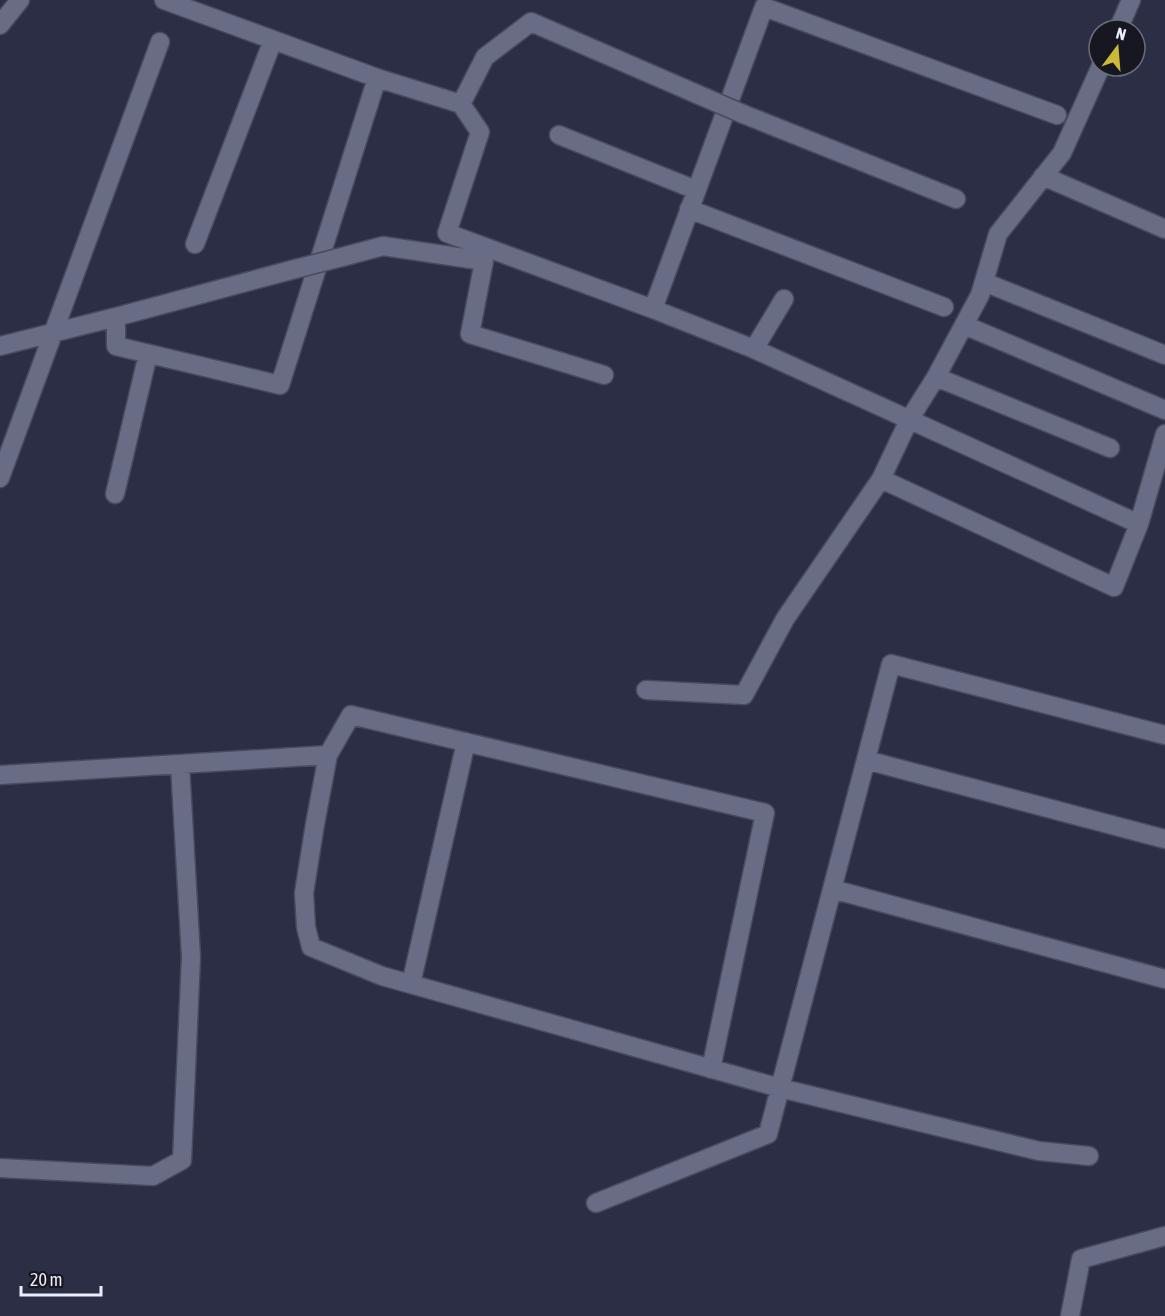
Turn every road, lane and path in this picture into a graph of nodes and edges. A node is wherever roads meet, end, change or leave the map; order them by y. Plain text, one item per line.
1 (20, 0) edge
2 (164, 0) edge
3 (1131, 0) edge
4 (1123, 18) edge
5 (0, 25) edge
6 (273, 40) junction
7 (160, 42) dead end
8 (376, 78) junction
9 (1096, 78) edge
10 (461, 104) junction
11 (1057, 115) dead end
12 (560, 135) dead end
13 (1043, 176) junction
14 (696, 190) junction
15 (956, 199) dead end
16 (689, 209) junction
17 (1165, 229) edge
18 (195, 244) dead end
19 (984, 282) junction
20 (784, 299) dead end
21 (944, 307) dead end
22 (653, 309) junction
23 (116, 317) junction
24 (964, 325) junction
25 (54, 333) junction
26 (0, 346) edge
27 (754, 349) junction
28 (148, 354) junction
29 (1165, 355) edge
30 (604, 375) dead end
31 (936, 377) junction
32 (1165, 410) edge
33 (909, 420) junction
34 (1165, 434) edge
35 (1110, 448) dead end
36 (0, 478) edge
37 (881, 479) junction
38 (115, 494) dead end
39 (1139, 524) junction
40 (646, 690) dead end
41 (1165, 735) edge
42 (466, 742) junction
43 (327, 755) junction
44 (866, 760) junction
45 (180, 765) junction
46 (0, 775) edge
47 (1165, 839) edge
48 (832, 889) junction
49 (1165, 979) edge
50 (411, 984) junction
51 (711, 1069) junction
52 (780, 1088) junction
53 (1089, 1156) dead end
54 (0, 1168) edge
55 (596, 1203) dead end
56 (1165, 1236) edge
57 (1070, 1316) edge

1 - 5 street
2 - 6 street
3 - 4 street
6 - 8 street
6 - 18 street
7 - 25 street
8 - 10 street
8 - 28 street
9 - 13 street
10 - 15 street, bridge
10 - 22 street
11 - 14 street
12 - 14 street
13 - 17 street
13 - 19 street
14 - 16 street
16 - 21 street
16 - 22 street
19 - 24 street
19 - 29 street
20 - 27 street
22 - 27 street
23 - 25 street
23 - 28 street
23 - 30 street, bridge
24 - 31 street
24 - 32 street
25 - 26 street
25 - 36 street
27 - 33 street
28 - 38 street
31 - 33 street
31 - 35 street
33 - 37 street
33 - 39 street
34 - 39 street
37 - 39 street
37 - 40 street
41 - 44 street
42 - 43 street
42 - 50 street
42 - 51 street
43 - 45 street
43 - 50 street
44 - 47 street
44 - 48 street
45 - 46 street
45 - 54 street
48 - 49 street
48 - 52 street
50 - 51 street
51 - 52 street
52 - 53 street
52 - 55 street
56 - 57 street

